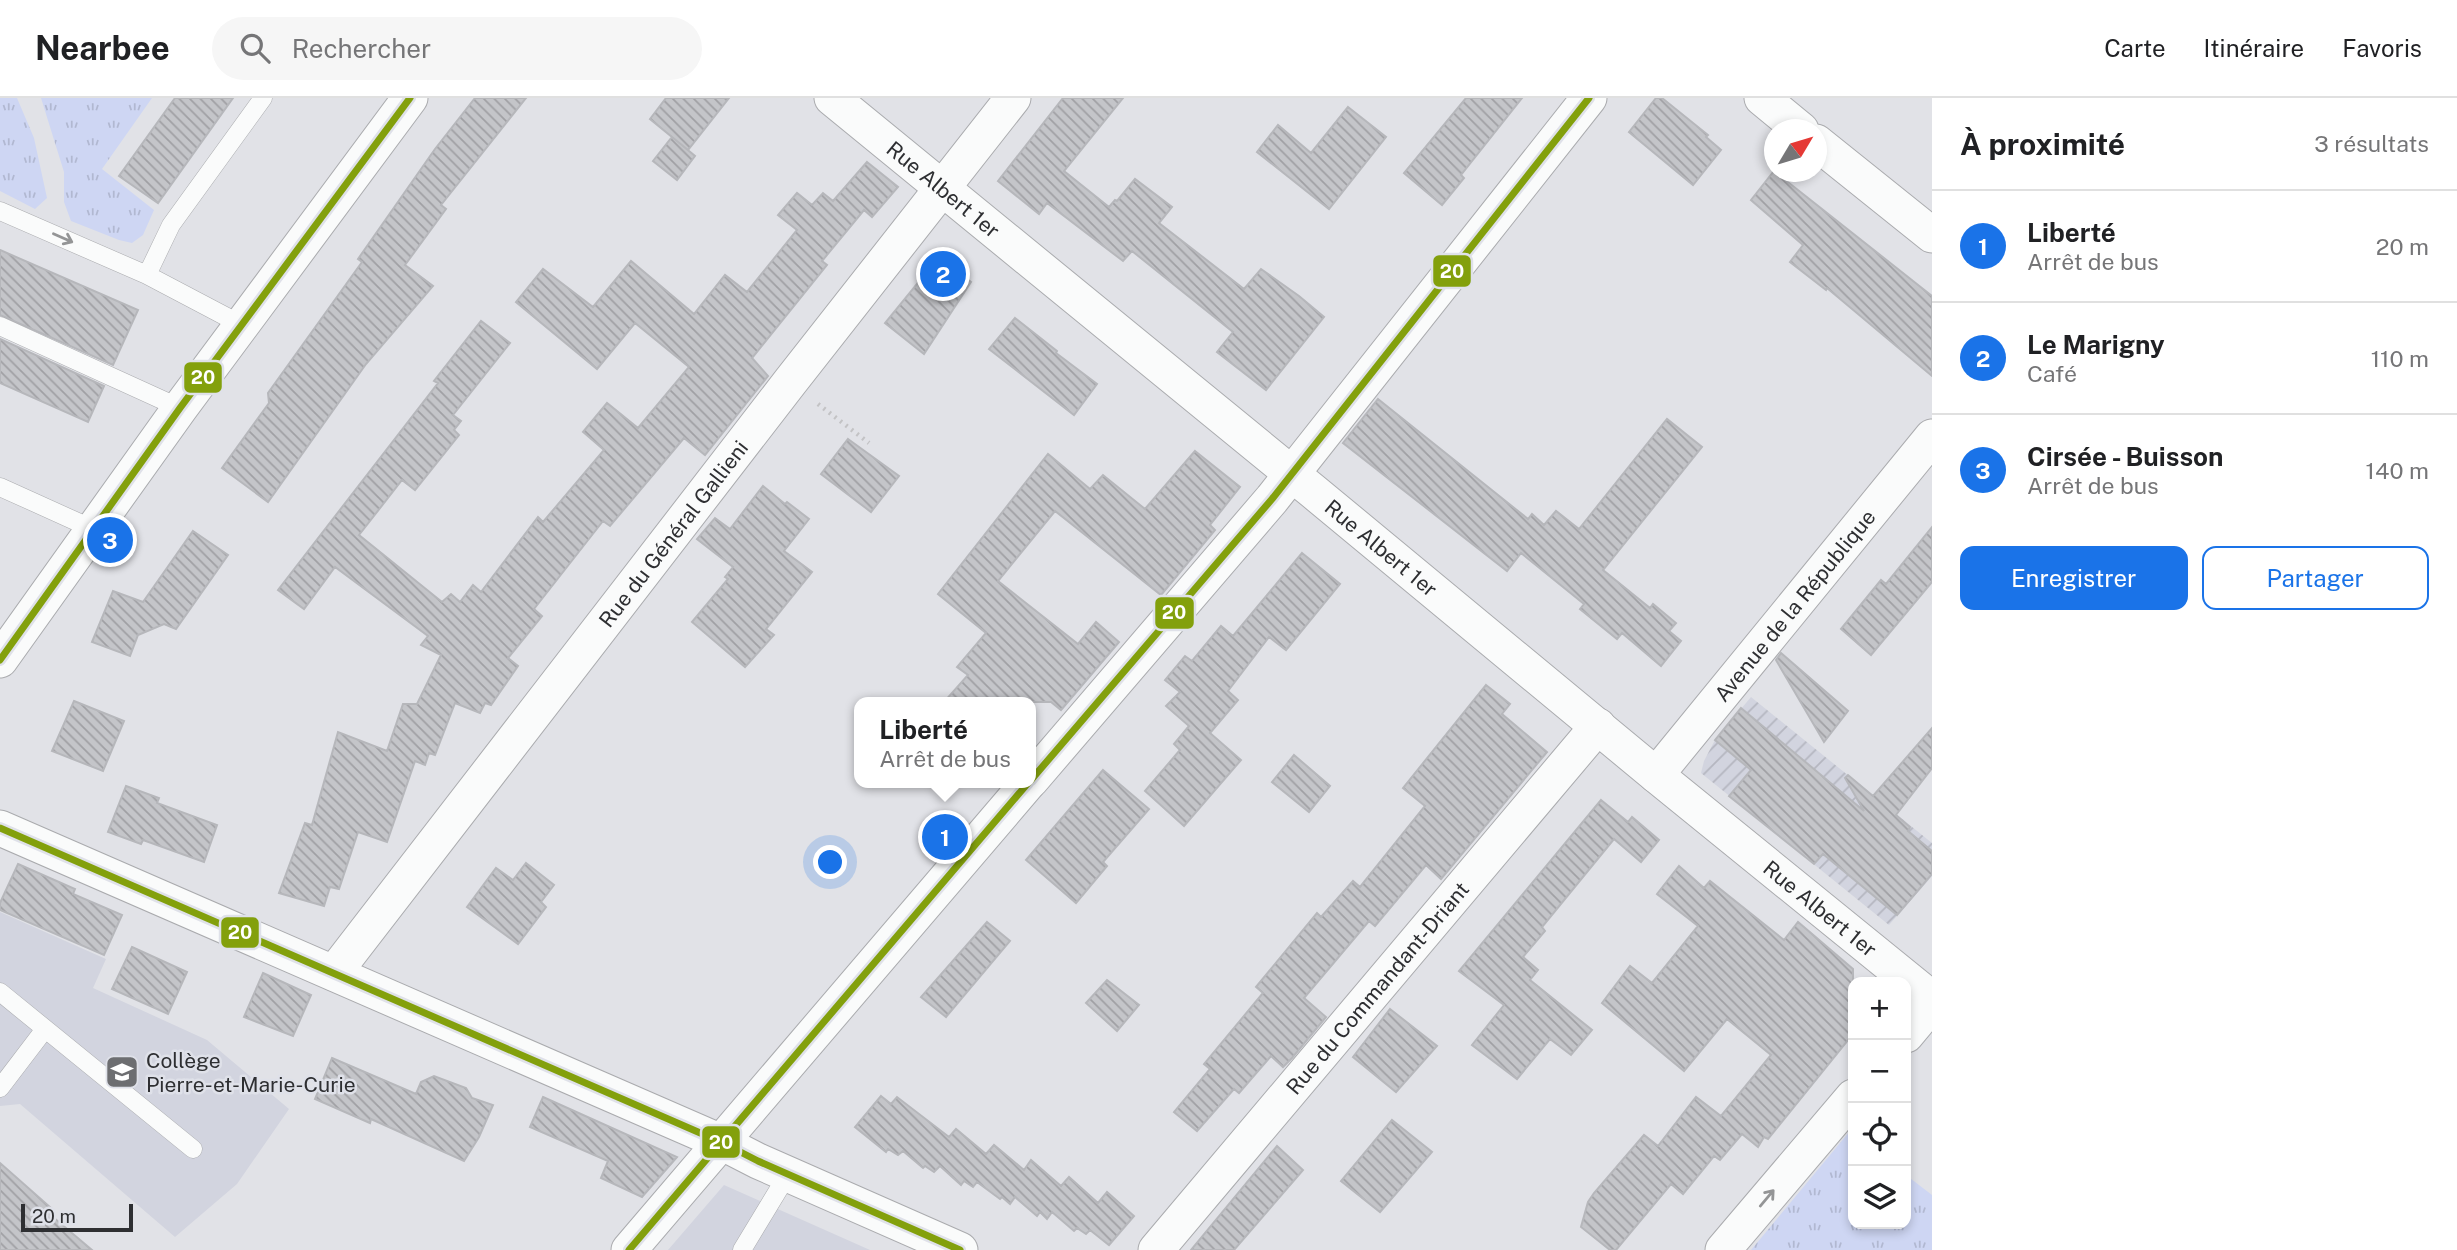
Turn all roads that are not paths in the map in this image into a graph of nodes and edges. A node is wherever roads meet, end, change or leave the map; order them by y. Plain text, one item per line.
1 (263, 98) edge
2 (410, 98) edge
3 (832, 98) edge
4 (1013, 98) edge
5 (1589, 98) edge
6 (1762, 98) edge
7 (1788, 119) edge
8 (1827, 151) edge
9 (942, 189) junction
10 (0, 211) edge
11 (1932, 235) edge
12 (147, 275) junction
13 (242, 325) junction
14 (0, 326) edge
15 (180, 408) junction
16 (1932, 437) edge
17 (1292, 474) junction
18 (0, 487) edge
19 (93, 528) junction
20 (0, 660) edge
21 (1598, 726) junction
22 (1036, 774) edge
23 (1656, 775) junction
24 (1024, 788) edge
25 (0, 828) edge
26 (334, 972) junction
27 (0, 992) edge
28 (1932, 999) edge
29 (1932, 1004) edge
30 (45, 1029) junction
31 (1911, 1029) edge
32 (0, 1088) edge
33 (1848, 1103) edge
34 (721, 1142) junction
35 (193, 1150) dead end
36 (788, 1174) junction
37 (629, 1250) edge
38 (742, 1250) edge
39 (960, 1250) edge
40 (1156, 1250) edge
41 (1723, 1250) edge

1 - 12 lane
2 - 13 street
3 - 9 street, Rue Albert 1er
4 - 9 street, Rue du Général Gallieni
5 - 17 street
6 - 7 street
8 - 11 street
9 - 17 street, Rue Albert 1er
9 - 26 street, Rue du Général Gallieni
10 -> 12 lane
12 - 13 lane
13 - 15 street
14 - 15 lane
15 - 19 street
16 - 23 street, Avenue de la République
17 - 21 street, Rue Albert 1er
17 - 22 street
18 - 19 lane
19 - 20 street
21 - 23 street, Rue Albert 1er
21 - 40 street, Rue du Commandant-Driant
23 - 28 street, Rue Albert 1er
24 - 34 street
25 - 26 street
26 - 34 street
27 - 30 lane
29 - 31 street
30 - 32 lane
30 - 35 lane
41 -> 33 street
34 - 36 street
34 - 37 street
36 - 38 lane
36 - 39 street

